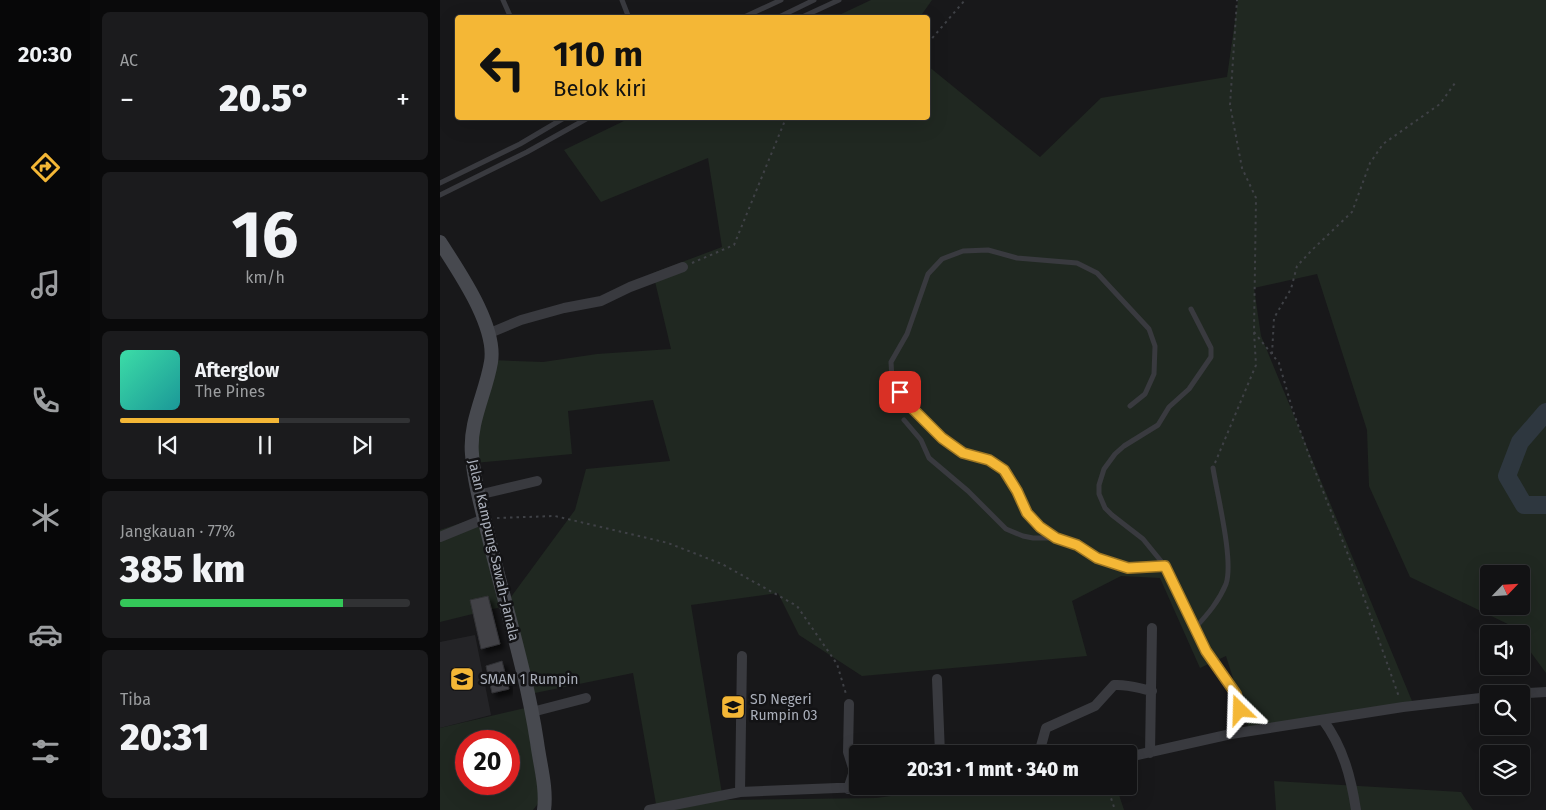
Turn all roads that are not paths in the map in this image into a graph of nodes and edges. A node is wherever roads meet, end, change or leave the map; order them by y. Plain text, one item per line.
1 (503, 0) edge
2 (622, 0) edge
3 (781, 0) edge
4 (814, 0) edge
5 (839, 0) edge
6 (510, 15) edge
7 (628, 15) edge
8 (748, 15) edge
9 (782, 15) edge
10 (806, 15) edge
11 (561, 120) edge
12 (584, 120) edge
13 (440, 183) edge
14 (440, 195) edge
15 (440, 242) edge
16 (683, 267) road end
17 (1191, 309) dead end
18 (490, 333) junction
19 (1130, 406) dead end
20 (904, 420) dead end
21 (1213, 468) road end
22 (537, 481) dead end
23 (478, 495) junction
24 (484, 518) junction
25 (440, 537) edge
26 (1056, 538) junction
27 (1165, 566) junction
28 (1152, 628) dead end
29 (1195, 628) junction
30 (742, 656) dead end
31 (937, 679) dead end
32 (1152, 691) junction
33 (1546, 692) edge
34 (1530, 693) edge
35 (586, 698) dead end
36 (1480, 698) edge
37 (850, 704) road end
38 (532, 712) junction
39 (1323, 720) junction
40 (1231, 734) junction
41 (940, 745) edge
42 (1041, 745) edge
43 (1150, 753) junction
44 (1137, 755) edge
45 (848, 789) joint
46 (740, 792) junction
47 (544, 810) edge
48 (649, 810) edge
49 (1356, 810) edge

1 - 6 lane
2 - 7 lane
3 - 8 lane
4 - 9 lane
5 - 10 lane
11 - 13 lane
12 - 14 lane
15 - 18 main road, Jalan Kampung Sawah–Janala
16 - 18 street
17 - 27 lane
18 - 23 main road, Jalan Kampung Sawah–Janala
19 - 26 lane
20 - 26 lane
21 - 29 lane
22 - 23 street
23 - 24 main road, Jalan Kampung Sawah–Janala
24 - 25 street
24 - 38 main road, Jalan Kampung Sawah–Janala
26 - 27 lane
27 - 29 lane
28 - 32 street
29 - 40 lane
30 - 46 street
31 - 41 street
32 - 42 street
32 - 43 street
33 - 34 street
35 - 38 street
36 - 39 street
37 - 45 street
38 - 47 main road, Jalan Kampung Sawah–Janala
39 - 40 street
39 - 49 street
40 - 43 street
43 - 44 street
45 - 46 street
46 - 48 street

